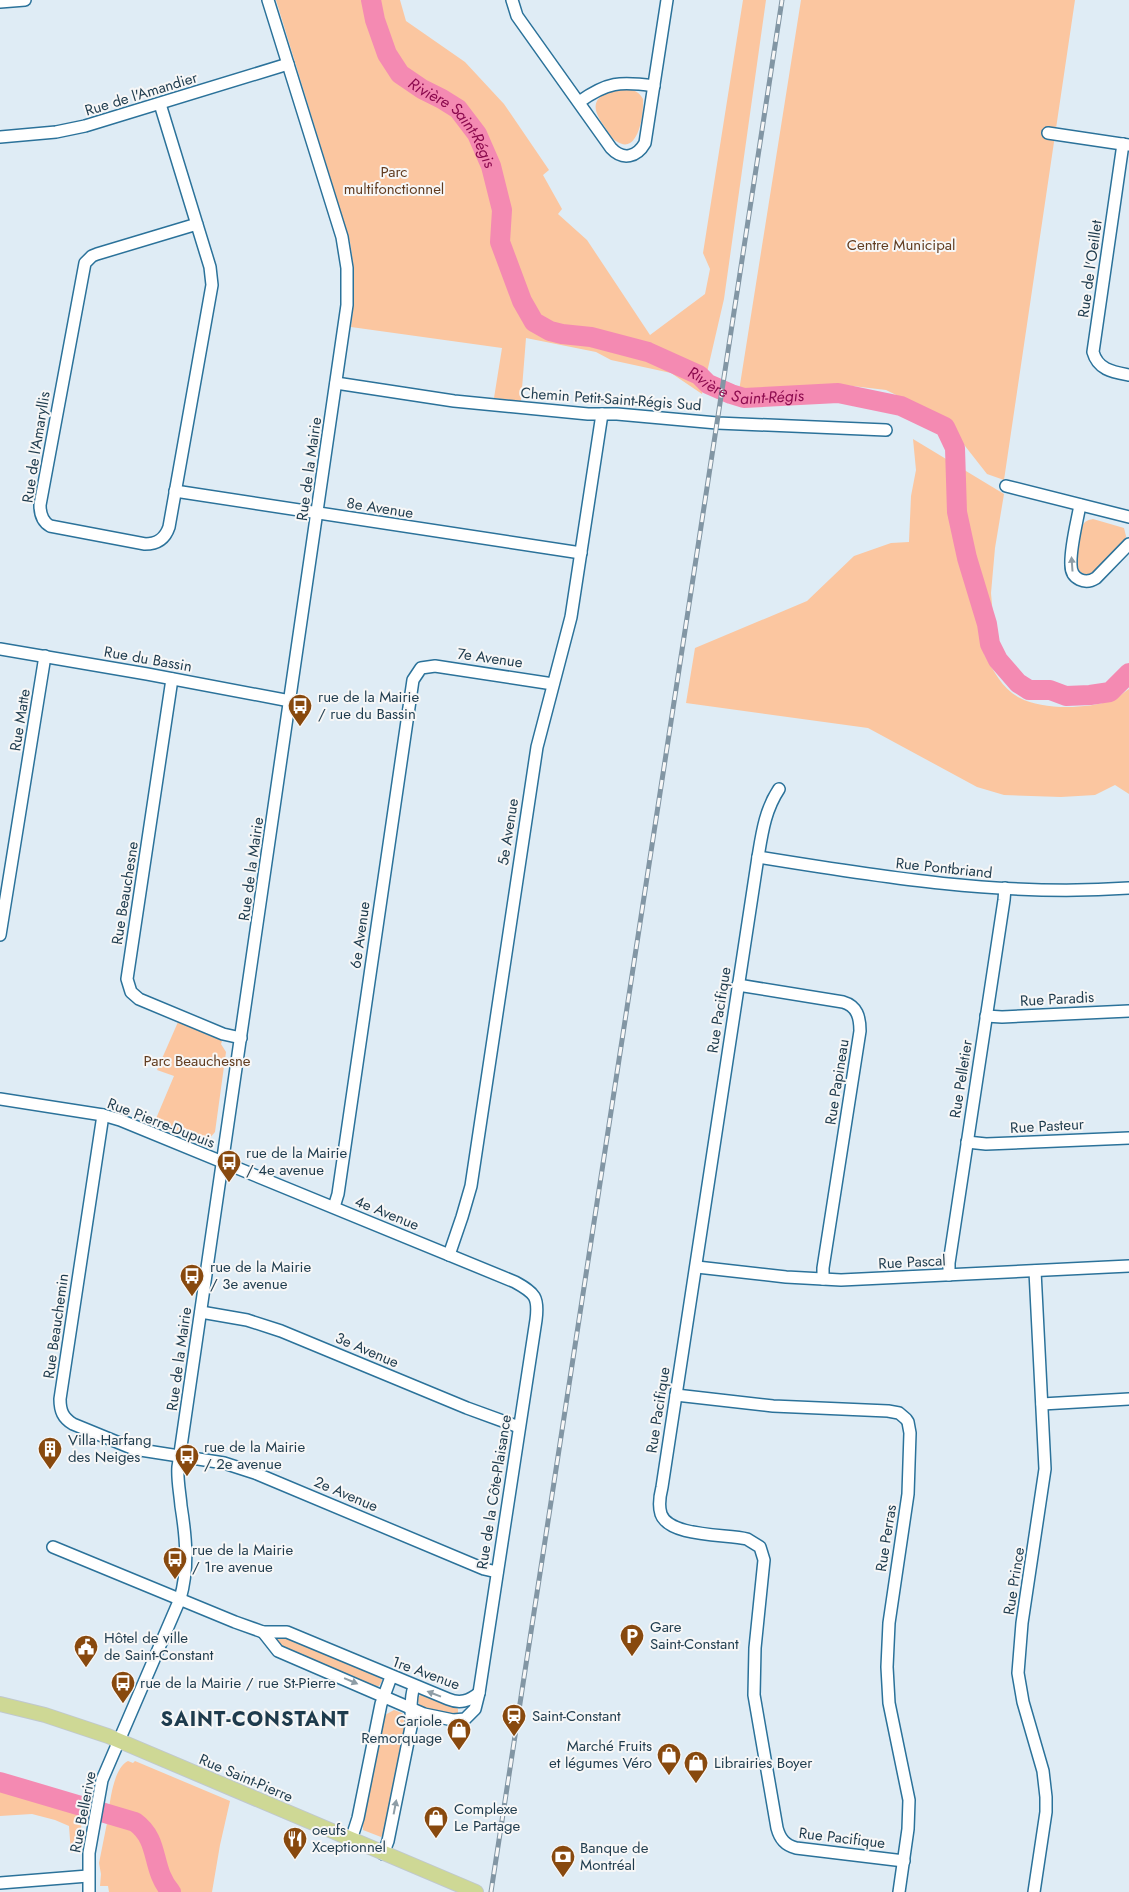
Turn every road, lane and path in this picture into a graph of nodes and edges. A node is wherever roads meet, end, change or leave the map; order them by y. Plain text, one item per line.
1 (25, 0) edge
2 (268, 0) edge
3 (512, 0) edge
4 (667, 0) edge
5 (0, 2) edge
6 (288, 64) junction
7 (654, 86) junction
8 (579, 102) junction
9 (160, 104) junction
10 (1048, 133) dead end
11 (0, 138) edge
12 (1126, 144) edge
13 (197, 224) junction
14 (1129, 375) edge
15 (336, 383) junction
16 (602, 414) junction
17 (886, 430) dead end
18 (1006, 486) dead end
19 (175, 491) junction
20 (1080, 505) junction
21 (318, 513) junction
22 (1129, 517) edge
23 (1129, 544) edge
24 (581, 554) junction
25 (0, 649) edge
26 (45, 656) junction
27 (422, 668) joint
28 (172, 679) junction
29 (553, 684) junction
30 (290, 701) junction
31 (779, 789) dead end
32 (758, 857) junction
33 (1005, 888) junction
34 (1129, 888) edge
35 (0, 936) edge
36 (738, 985) junction
37 (1129, 1011) edge
38 (986, 1016) junction
39 (241, 1038) junction
40 (0, 1099) edge
41 (103, 1115) junction
42 (1129, 1138) edge
43 (967, 1142) junction
44 (223, 1162) junction
45 (334, 1207) junction
46 (449, 1255) junction
47 (1129, 1266) edge
48 (697, 1267) junction
49 (1035, 1271) junction
50 (949, 1275) junction
51 (823, 1279) junction
52 (535, 1297) joint
53 (201, 1312) junction
54 (676, 1395) junction
55 (1129, 1400) edge
56 (1042, 1404) junction
57 (519, 1427) junction
58 (180, 1457) junction
59 (54, 1548) dead end
60 (497, 1572) junction
61 (180, 1599) junction
62 (263, 1632) junction
63 (391, 1677) junction
64 (414, 1686) junction
65 (479, 1693) junction
66 (384, 1696) junction
67 (0, 1704) edge
68 (412, 1709) junction
69 (119, 1741) junction
70 (351, 1840) junction
71 (383, 1854) junction
72 (904, 1861) junction
73 (88, 1876) junction
74 (0, 1883) edge
75 (89, 1892) edge
76 (476, 1892) edge
77 (899, 1892) edge
78 (1034, 1892) edge

1 - 5 street
2 - 6 street, Rue de la Mairie
3 - 8 street
4 - 7 street
6 - 9 street, Rue de l'Amandier
6 - 15 street, Rue de la Mairie
7 - 8 street
7 - 8 street
9 - 11 street, Rue de l'Amandier
9 - 13 street, Rue de l'Amaryllis
10 - 12 street
12 - 14 street, Rue de l'Oeillet
13 - 19 street, Rue de l'Amaryllis
13 - 19 street, Rue de l'Amaryllis
15 - 16 street, Chemin Petit-Saint-Régis Sud
15 - 21 street, Rue de la Mairie
16 - 17 street, Chemin Petit-Saint-Régis Sud
16 - 24 street, 5e Avenue
18 - 20 street
19 - 21 street, 8e Avenue
20 - 22 street
23 -> 20 street
21 - 24 street, 8e Avenue
21 - 30 street, Rue de la Mairie
24 - 29 street, 5e Avenue
25 - 26 street, Rue du Bassin
26 - 28 street, Rue du Bassin
26 - 35 street, Rue Matte
27 - 29 street, 7e Avenue
27 - 45 street, 6e Avenue
28 - 30 street, Rue du Bassin
28 - 39 street, Rue Beauchesne
29 - 46 street, 5e Avenue
30 - 39 street, Rue de la Mairie
31 - 32 street, Rue Pacifique
32 - 33 street, Rue Pontbriand
32 - 36 street, Rue Pacifique
33 - 34 street, Rue Pontbriand
33 - 38 street, Rue Pelletier
36 - 48 street, Rue Pacifique
36 - 51 street, Rue Papineau
37 - 38 street, Rue Paradis
38 - 43 street, Rue Pelletier
39 - 44 street, Rue de la Mairie
40 - 41 street, Rue Pierre-Dupuis
41 - 44 street, Rue Pierre-Dupuis
41 - 58 street, Rue Beauchemin
42 - 43 street, Rue Pasteur
43 - 50 street, Rue Pelletier
44 - 45 street, 4e Avenue
44 - 53 street, Rue de la Mairie
45 - 46 street, 4e Avenue
46 - 52 street, 4e Avenue
47 - 49 street, Rue Pascal
48 - 51 street, Rue Pascal
48 - 54 street, Rue Pacifique
49 - 50 street, Rue Pascal
49 - 56 street, Rue Prince
50 - 51 street, Rue Pascal
52 - 57 street, Rue de la Côte-Plaisance
53 - 57 street, 3e Avenue
53 - 58 street, Rue de la Mairie
54 - 72 street, Rue Pacifique
54 - 72 street, Rue Perras
55 - 56 street
56 - 78 street, Rue Prince
57 - 60 street, Rue de la Côte-Plaisance
58 - 60 street, 2e Avenue
58 - 61 street, Rue de la Mairie
59 - 61 street, 1re Avenue
60 - 65 street, Rue de la Côte-Plaisance
61 - 62 street, 1re Avenue
61 - 69 street, Rue de la Mairie
62 - 63 street, 1re Avenue
62 -> 66 street, 1re Avenue
63 - 64 street, 1re Avenue
63 - 66 street
65 -> 64 street, 1re Avenue
64 - 68 street
65 - 68 street, 1re Avenue
66 - 68 street, 1re Avenue
66 - 70 street
67 - 69 main road, Rue Saint-Pierre
71 -> 68 street
69 - 70 main road, Rue Saint-Pierre
69 - 73 street, Rue Bellerive
70 - 71 main road, Rue Saint-Pierre
71 - 76 main road, Rue Saint-Pierre
72 - 77 street, Rue Perras
73 - 74 street
73 - 75 street, Rue Bellerive

